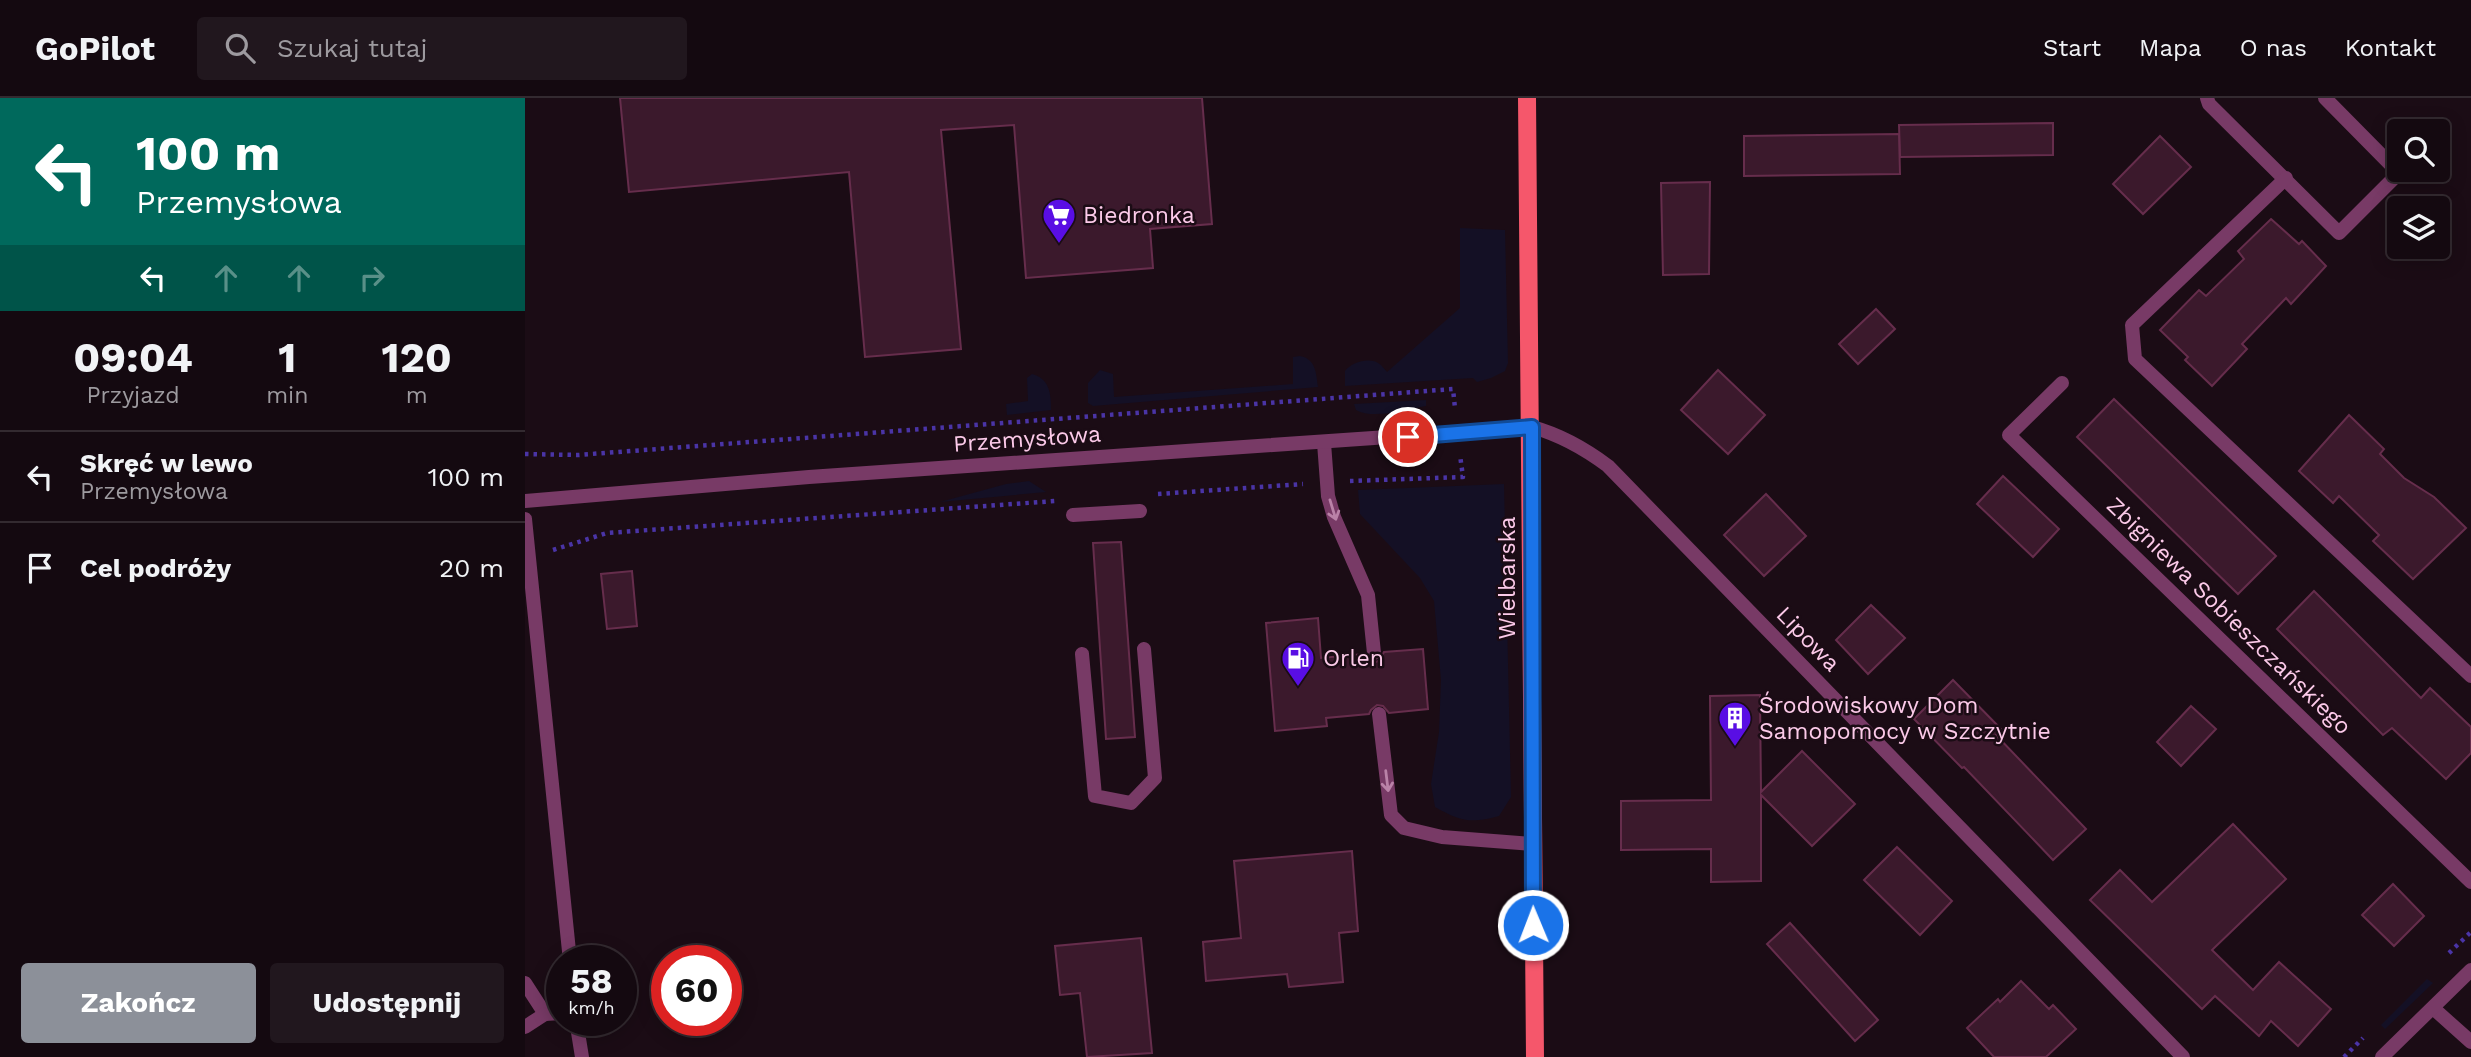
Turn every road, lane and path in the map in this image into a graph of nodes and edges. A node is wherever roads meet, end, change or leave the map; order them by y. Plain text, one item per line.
1 (1527, 98) edge
2 (2207, 98) edge
3 (2325, 98) edge
4 (2286, 178) junction
5 (2062, 383) dead end
6 (1453, 388) dead end
7 (1532, 427) junction
8 (1324, 443) junction
9 (525, 454) edge
10 (1463, 477) dead end
11 (1327, 482) junction
12 (1153, 495) dead end
13 (1059, 500) dead end
14 (525, 501) edge
15 (1140, 510) dead end
16 (1073, 515) dead end
17 (525, 519) edge
18 (529, 558) junction
19 (1144, 649) dead end
20 (1374, 653) dead end
21 (1082, 654) dead end
22 (2471, 676) edge
23 (1379, 714) dead end
24 (1532, 844) junction
25 (2471, 882) edge
26 (568, 945) edge
27 (2471, 970) edge
28 (525, 983) edge
29 (2433, 1008) junction
30 (545, 1014) joint
31 (525, 1027) edge
32 (579, 1036) edge
33 (2471, 1042) edge
34 (582, 1057) edge
35 (1535, 1057) edge
36 (2183, 1057) edge
37 (2382, 1057) edge

1 - 7 main road, Wielbarska
2 - 4 street
3 - 4 street
4 - 22 street
5 - 25 street, Zbigniewa Sobieszczańskiego
6 - 9 path
7 - 8 street, Przemysłowa
7 - 24 main road, Wielbarska
7 - 36 street, Lipowa
8 - 11 street
8 - 14 street, Przemysłowa
10 - 11 path
11 - 12 path
11 -> 20 street
13 - 18 path
15 - 16 street
17 - 18 street
18 - 26 street
19 - 21 street
23 -> 24 street
24 - 35 main road, Wielbarska
27 - 29 street
28 - 30 street
29 - 33 street
29 - 37 street
30 - 31 street
32 - 34 street

